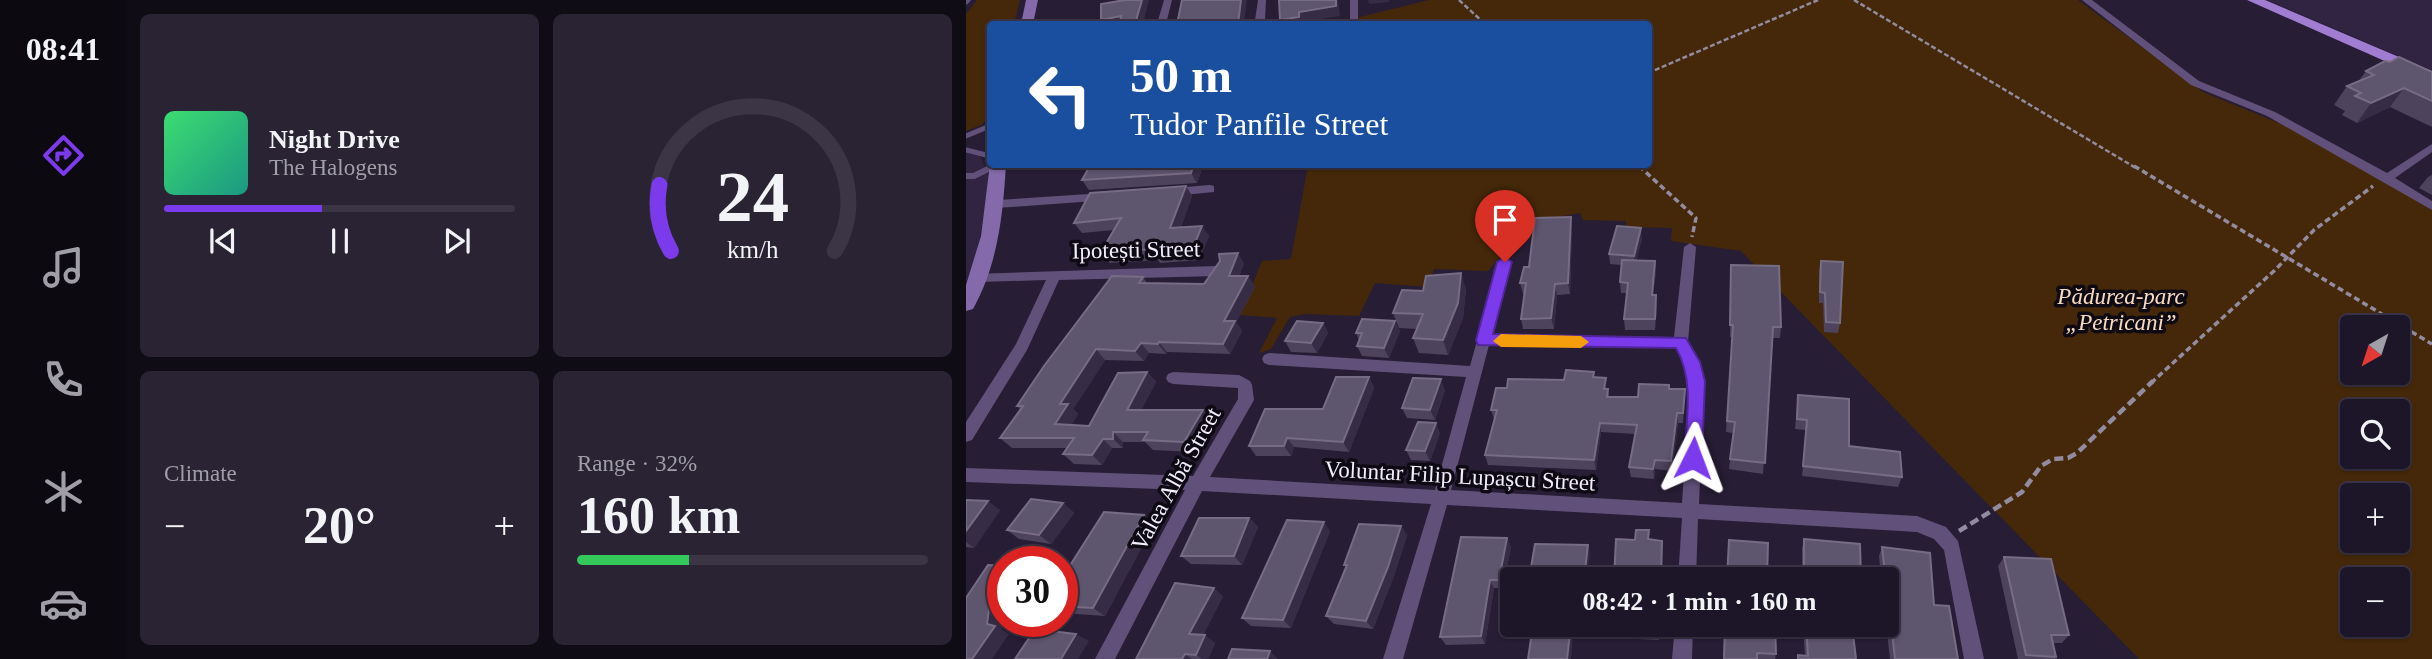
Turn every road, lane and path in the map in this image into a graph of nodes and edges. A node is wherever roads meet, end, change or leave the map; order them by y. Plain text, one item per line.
1 (1032, 0) edge
2 (1168, 0) edge
3 (1262, 0) edge
4 (1354, 0) edge
5 (1459, 0) edge
6 (1818, 0) edge
7 (1854, 0) edge
8 (2086, 0) edge
9 (2254, 0) edge
10 (1355, 19) dead end
11 (1259, 20) dead end
12 (1028, 21) edge
13 (1162, 21) edge
14 (1482, 21) edge
15 (1652, 70) edge
16 (2432, 76) edge
17 (987, 127) edge
18 (966, 136) edge
19 (2432, 147) edge
20 (966, 149) edge
21 (987, 155) edge
22 (991, 168) edge
23 (998, 168) edge
24 (1640, 168) edge
25 (966, 176) edge
26 (974, 176) junction
27 (2387, 178) junction
28 (966, 186) edge
29 (1210, 189) dead end
30 (1156, 193) edge
31 (1116, 196) edge
32 (997, 204) junction
33 (2432, 206) edge
34 (1690, 247) joint
35 (2287, 258) junction
36 (1505, 262) dead end
37 (1217, 271) edge
38 (1055, 275) junction
39 (978, 276) junction
40 (966, 304) edge
41 (1484, 340) junction
42 (1681, 342) junction
43 (2432, 344) edge
44 (1269, 359) dead end
45 (1474, 372) junction
46 (1173, 378) dead end
47 (966, 435) edge
48 (966, 475) edge
49 (1197, 484) junction
50 (1441, 498) junction
51 (1691, 510) junction
52 (1947, 539) junction
53 (1688, 567) edge
54 (1683, 637) edge
55 (1105, 659) edge
56 (1393, 659) edge
57 (1682, 659) edge
58 (1974, 659) edge

1 - 12 main road
2 - 13 street
3 - 11 street
4 - 10 street
5 - 14 path
6 - 15 path
7 - 35 path
8 - 27 street
9 - 16 main road
17 - 18 lane
19 - 27 street
20 - 21 lane
22 - 26 lane
23 - 32 main road
24 - 34 path
25 - 26 lane
26 - 28 lane
27 - 33 street
27 - 35 path
29 - 30 street
31 - 32 street
32 - 39 main road
34 - 42 street
35 - 43 path
35 - 52 path
36 - 41 street
37 - 38 street, Ipotești Street
38 - 39 street, Ipotești Street
38 - 47 street, Ipotești Street
39 - 40 main road
41 - 42 street
41 - 45 street
42 - 51 street
44 - 45 street
45 - 50 street
46 - 49 street, Valea Albă Street
48 - 49 street, Voluntar Filip Lupașcu Street
49 - 50 street, Voluntar Filip Lupașcu Street
49 - 55 street, Valea Albă Street
50 - 51 street, Voluntar Filip Lupașcu Street
50 - 56 street
51 - 52 street, Voluntar Filip Lupașcu Street
51 - 53 street
52 - 58 street
54 - 57 street

